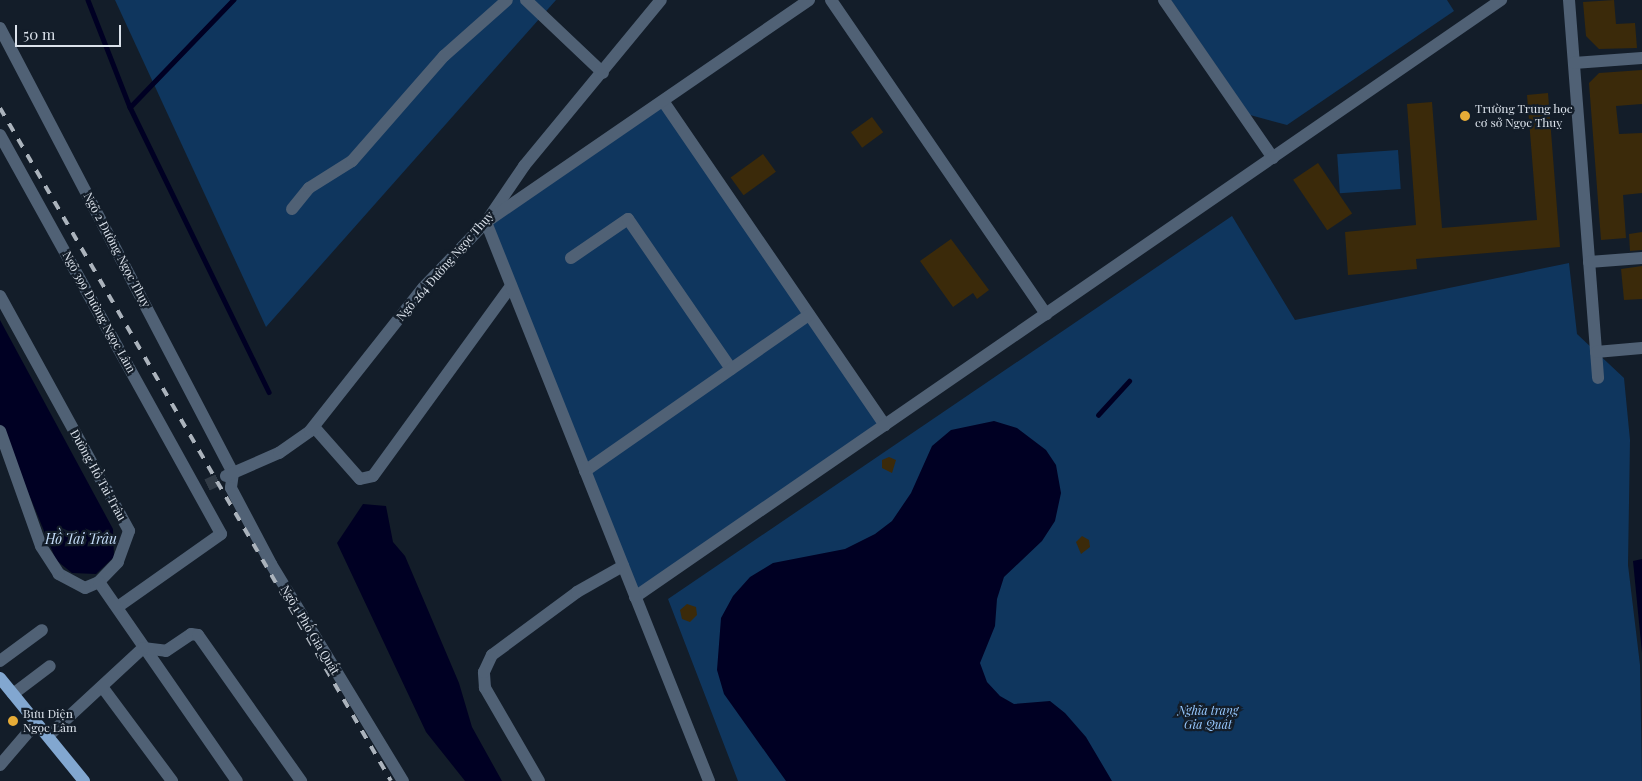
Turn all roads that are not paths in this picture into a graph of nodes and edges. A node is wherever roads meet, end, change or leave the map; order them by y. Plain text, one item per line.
1 (507, 0) edge
2 (526, 0) edge
3 (661, 0) edge
4 (809, 0) edge
5 (832, 0) edge
6 (1164, 0) edge
7 (1502, 0) edge
8 (1569, 0) edge
9 (0, 28) edge
10 (1642, 58) edge
11 (1574, 63) junction
12 (602, 73) junction
13 (662, 101) junction
14 (0, 135) edge
15 (1272, 158) junction
16 (292, 209) dead end
17 (486, 222) junction
18 (572, 258) dead end
19 (1642, 258) edge
20 (1589, 262) junction
21 (511, 286) junction
22 (0, 296) edge
23 (1046, 314) junction
24 (809, 315) junction
25 (1642, 348) edge
26 (1596, 352) junction
27 (731, 369) junction
28 (1598, 378) dead end
29 (885, 425) junction
30 (314, 427) junction
31 (0, 431) edge
32 (585, 471) junction
33 (229, 475) junction
34 (623, 566) junction
35 (99, 582) junction
36 (635, 597) junction
37 (119, 606) junction
38 (42, 630) dead end
39 (143, 648) junction
40 (0, 661) edge
41 (50, 666) dead end
42 (0, 678) edge
43 (103, 688) junction
44 (13, 694) junction
45 (36, 723) junction
46 (48, 736) junction
47 (0, 765) edge
48 (83, 780) edge
49 (172, 781) edge
50 (237, 781) edge
51 (301, 781) edge
52 (403, 781) edge
53 (539, 781) edge
54 (709, 781) edge

1 - 16 street
2 - 12 street
3 - 12 street, Ngõ 264 Đường Ngọc Thụy
4 - 13 street
5 - 23 street
6 - 15 street
7 - 15 street
8 - 11 street
9 - 33 street, Ngõ 2 Đường Ngọc Thụy
10 - 11 street
11 - 20 street
12 - 17 street, Ngõ 264 Đường Ngọc Thụy
13 - 17 street
13 - 24 street
14 - 37 street, Ngõ 399 Đường Ngọc Lâm
15 - 23 street
17 - 21 street
17 - 30 street, Ngõ 264 Đường Ngọc Thụy
18 - 27 street
19 - 20 street
20 - 26 street
21 - 30 street
21 - 32 street
22 - 35 street, Đường Hồ Tai Trâu
23 - 29 street
24 - 27 street
24 - 29 street
25 - 26 street
26 - 28 street
27 - 32 street
29 - 36 street
30 - 33 street, Ngõ 264 Đường Ngọc Thụy
31 - 35 street
32 - 34 street
33 - 52 street, Ngõ 1 Phố Gia Quất
34 - 36 street
34 - 53 street
35 - 37 street
36 - 54 street
37 - 39 street
38 - 40 street
39 - 43 street
39 - 50 street
39 - 51 street
41 - 44 street
42 - 44 main road
43 - 46 street
43 - 49 street
44 - 45 main road
45 - 46 main road
45 - 47 street
46 - 48 main road

